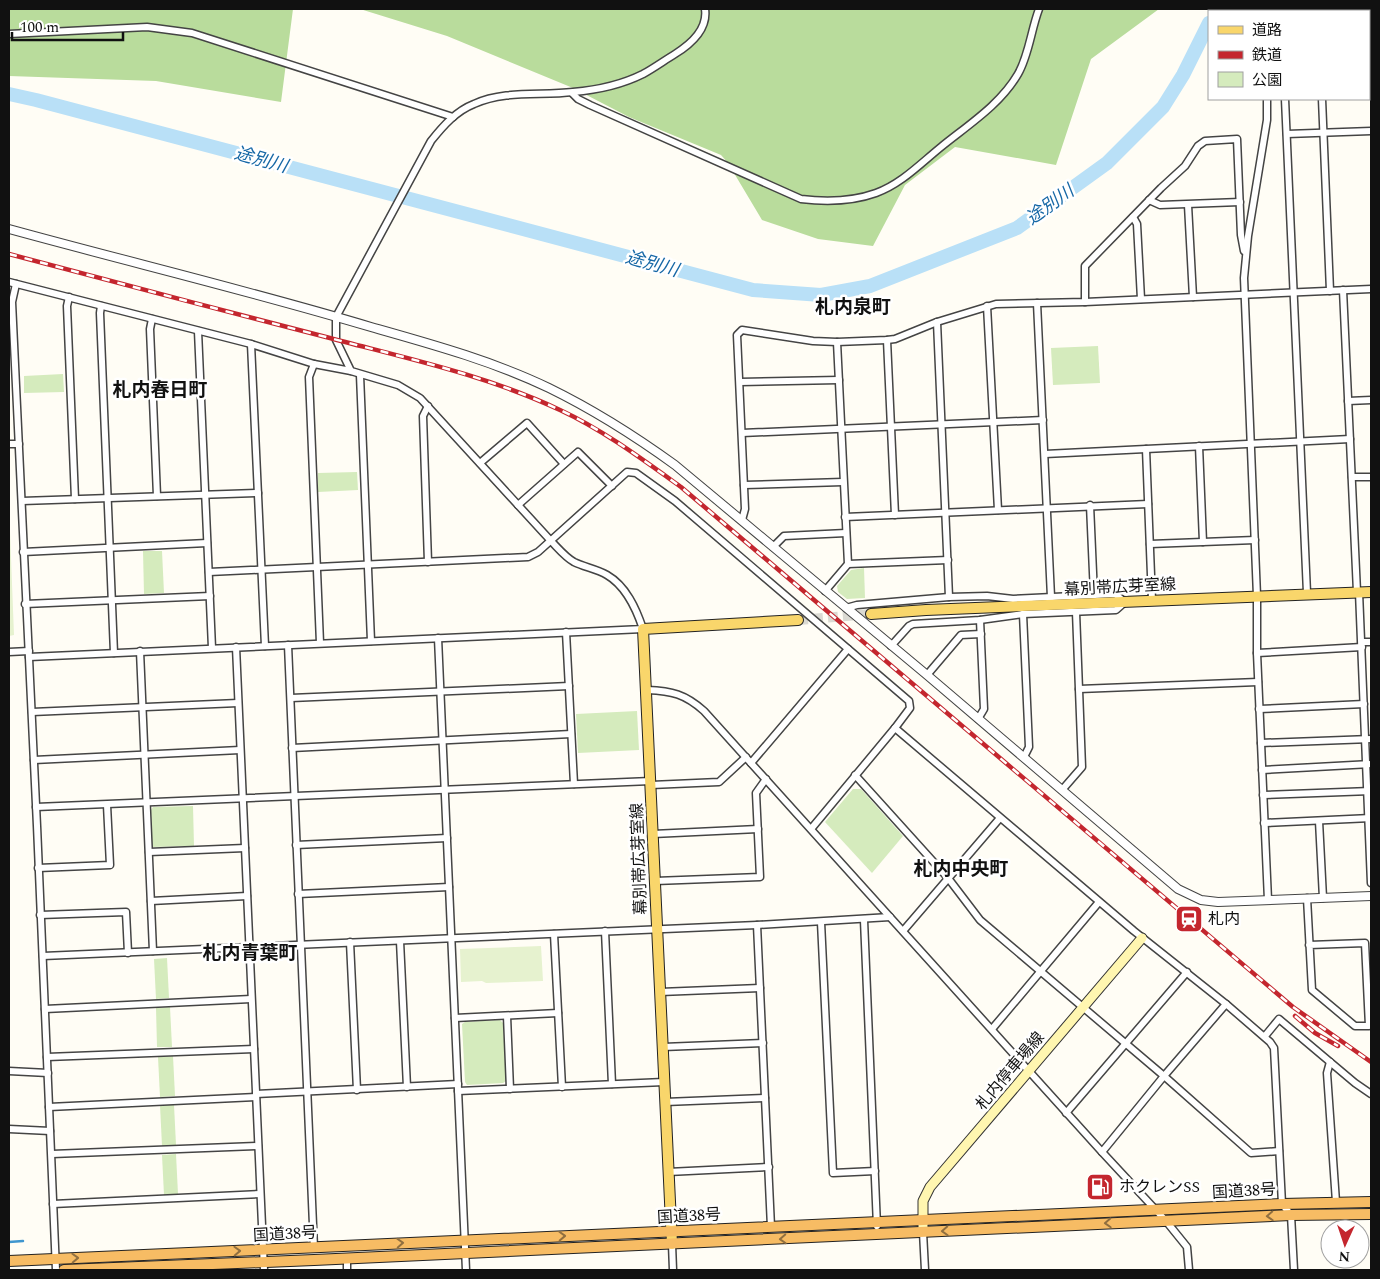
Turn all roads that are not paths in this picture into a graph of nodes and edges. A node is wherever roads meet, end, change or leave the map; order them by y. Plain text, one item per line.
1 (705, 9) edge
2 (1039, 9) edge
3 (9, 34) edge
4 (1370, 44) edge
5 (1371, 68) edge
6 (572, 93) junction
7 (1267, 100) edge
8 (1285, 100) edge
9 (1322, 100) edge
10 (453, 117) junction
11 (1371, 131) edge
12 (1323, 132) junction
13 (1287, 134) junction
14 (1149, 200) junction
15 (1240, 202) junction
16 (1188, 205) junction
17 (1133, 217) junction
18 (9, 229) edge
19 (1246, 257) junction
20 (9, 282) edge
21 (16, 284) junction
22 (1371, 289) edge
23 (1344, 290) junction
24 (1330, 291) junction
25 (1293, 292) junction
26 (1244, 295) junction
27 (69, 297) junction
28 (1192, 297) junction
29 (1141, 299) junction
30 (1085, 302) junction
31 (1037, 303) junction
32 (101, 306) junction
33 (988, 306) junction
34 (336, 316) junction
35 (152, 319) junction
36 (937, 322) junction
37 (198, 331) junction
38 (887, 340) junction
39 (837, 342) junction
40 (251, 344) junction
41 (314, 364) junction
42 (351, 371) junction
43 (360, 375) junction
44 (839, 380) junction
45 (740, 382) junction
46 (1371, 400) edge
47 (1348, 401) junction
48 (428, 406) junction
49 (1044, 420) junction
50 (994, 423) junction
51 (942, 425) junction
52 (892, 427) junction
53 (841, 429) junction
54 (742, 433) junction
55 (1350, 439) junction
56 (1301, 442) junction
57 (1251, 443) junction
58 (9, 444) edge
59 (19, 444) junction
60 (1199, 446) junction
61 (1146, 449) junction
62 (1045, 454) junction
63 (480, 463) junction
64 (564, 464) junction
65 (1352, 477) junction
66 (1371, 477) edge
67 (843, 482) junction
68 (744, 485) junction
69 (612, 486) junction
70 (258, 493) junction
71 (205, 494) junction
72 (157, 496) junction
73 (108, 498) junction
74 (76, 499) junction
75 (22, 501) junction
76 (1148, 504) junction
77 (518, 505) junction
78 (1090, 505) junction
79 (1047, 508) junction
80 (998, 510) junction
81 (946, 512) junction
82 (895, 515) junction
83 (845, 517) junction
84 (742, 520) junction
85 (846, 533) junction
86 (1255, 540) junction
87 (551, 541) junction
88 (1202, 542) junction
89 (207, 543) junction
90 (1150, 544) junction
91 (773, 547) junction
92 (110, 548) junction
93 (23, 552) junction
94 (948, 560) junction
95 (428, 562) junction
96 (369, 564) junction
97 (848, 564) junction
98 (317, 567) junction
99 (261, 569) junction
100 (209, 572) junction
101 (825, 591) junction
102 (1358, 592) junction
103 (1371, 592) edge
104 (1307, 593) junction
105 (1094, 595) junction
106 (210, 596) junction
107 (1051, 596) junction
108 (1257, 596) junction
109 (950, 597) junction
110 (112, 599) junction
111 (1152, 600) junction
112 (1125, 602) junction
113 (26, 604) junction
114 (846, 608) junction
115 (1076, 612) junction
116 (871, 614) tunnel mouth
117 (1023, 614) junction
118 (798, 620) tunnel mouth
119 (980, 620) junction
120 (643, 628) junction
121 (566, 632) junction
122 (981, 634) junction
123 (438, 638) junction
124 (371, 641) junction
125 (1371, 642) edge
126 (320, 643) junction
127 (288, 645) junction
128 (1362, 645) junction
129 (265, 646) junction
130 (890, 646) junction
131 (236, 647) junction
132 (212, 648) junction
133 (848, 649) junction
134 (9, 652) edge
135 (140, 652) junction
136 (1257, 652) junction
137 (114, 653) junction
138 (29, 654) junction
139 (927, 675) junction
140 (1258, 682) junction
141 (569, 686) junction
142 (1079, 689) junction
143 (647, 690) junction
144 (1363, 690) junction
145 (1371, 690) edge
146 (440, 692) junction
147 (290, 698) junction
148 (238, 703) junction
149 (1364, 704) junction
150 (142, 707) junction
151 (1259, 709) junction
152 (32, 712) junction
153 (978, 718) junction
154 (895, 728) junction
155 (571, 734) junction
156 (1368, 739) edge
157 (443, 741) junction
158 (1261, 743) junction
159 (292, 748) junction
160 (240, 750) junction
161 (144, 755) junction
162 (746, 757) junction
163 (1024, 757) junction
164 (34, 760) junction
165 (751, 763) junction
166 (1369, 764) edge
167 (1262, 770) junction
168 (855, 775) junction
169 (766, 779) junction
170 (651, 783) junction
171 (574, 784) junction
172 (445, 790) junction
173 (1062, 790) junction
174 (1370, 791) edge
175 (1263, 796) junction
176 (294, 797) junction
177 (243, 798) junction
178 (147, 803) junction
179 (106, 805) junction
180 (36, 807) junction
181 (1000, 818) junction
182 (1370, 818) edge
183 (1319, 821) junction
184 (1264, 823) junction
185 (758, 829) junction
186 (811, 829) junction
187 (653, 834) junction
188 (447, 838) junction
189 (296, 845) junction
190 (245, 848) junction
191 (149, 852) junction
192 (38, 868) junction
193 (948, 878) junction
194 (655, 882) junction
195 (1371, 883) edge
196 (449, 887) junction
197 (298, 894) junction
198 (247, 896) junction
199 (1371, 896) edge
200 (1307, 898) junction
201 (1323, 898) junction
202 (151, 900) junction
203 (1268, 900) junction
204 (1099, 902) junction
205 (40, 915) junction
206 (890, 917) junction
207 (864, 920) junction
208 (821, 922) junction
209 (757, 925) junction
210 (657, 929) junction
211 (605, 931) junction
212 (903, 931) junction
213 (554, 934) junction
214 (451, 938) junction
215 (1142, 938) junction
216 (400, 941) junction
217 (350, 942) junction
218 (300, 945) junction
219 (1310, 945) junction
220 (249, 948) junction
221 (154, 952) junction
222 (128, 953) junction
223 (43, 956) junction
224 (1040, 972) junction
225 (1187, 972) junction
226 (760, 988) junction
227 (1369, 990) edge
228 (660, 992) junction
229 (251, 999) junction
230 (1226, 1004) junction
231 (1083, 1008) junction
232 (45, 1009) junction
233 (558, 1013) junction
234 (507, 1016) junction
235 (455, 1018) junction
236 (992, 1029) junction
237 (1265, 1036) junction
238 (762, 1043) junction
239 (1125, 1044) junction
240 (663, 1047) junction
241 (254, 1048) junction
242 (47, 1057) junction
243 (1330, 1062) junction
244 (9, 1071) edge
245 (1029, 1072) junction
246 (48, 1073) junction
247 (1164, 1076) junction
248 (664, 1082) junction
249 (612, 1084) junction
250 (407, 1087) junction
251 (562, 1087) junction
252 (458, 1088) junction
253 (510, 1089) junction
254 (357, 1090) junction
255 (307, 1092) junction
256 (1371, 1094) edge
257 (256, 1096) junction
258 (765, 1098) junction
259 (665, 1102) junction
260 (49, 1107) junction
261 (1066, 1113) junction
262 (9, 1129) edge
263 (50, 1131) junction
264 (258, 1146) junction
265 (1279, 1151) junction
266 (1102, 1152) junction
267 (52, 1154) junction
268 (769, 1167) junction
269 (875, 1171) junction
270 (668, 1172) junction
271 (260, 1194) junction
272 (1336, 1202) junction
273 (1371, 1202) edge
274 (53, 1204) junction
275 (1282, 1204) junction
276 (1156, 1210) junction
277 (1371, 1214) edge
278 (1291, 1215) junction
279 (923, 1220) junction
280 (1166, 1221) junction
281 (877, 1223) junction
282 (771, 1227) junction
283 (671, 1232) junction
284 (924, 1232) junction
285 (878, 1234) junction
286 (465, 1240) junction
287 (672, 1244) junction
288 (314, 1248) junction
289 (263, 1250) junction
290 (466, 1253) junction
291 (55, 1258) junction
292 (346, 1258) junction
293 (9, 1260) edge
294 (264, 1266) edge
295 (172, 1268) edge
296 (56, 1270) edge
297 (64, 1270) edge
298 (347, 1270) edge
299 (466, 1270) edge
300 (673, 1270) edge
301 (925, 1270) edge
302 (1189, 1270) edge
303 (1294, 1270) edge

1 - 6 street
2 - 6 street
3 - 10 street
4 - 5 street
6 - 10 street
7 - 19 street
8 - 13 street
9 - 12 street
10 - 34 street
11 - 12 street
12 - 13 street
12 - 24 street
13 - 25 street
14 - 15 street
14 - 16 street
14 - 17 street
15 - 16 street
15 - 19 street
16 - 28 street
17 - 29 street
17 - 30 street
18 - 34 street
19 - 26 street
20 - 21 street
21 - 27 street
21 - 59 street
22 - 23 street
23 - 24 street
23 - 47 street
24 - 25 street
25 - 26 street
25 - 56 street
26 - 28 street
26 - 57 street
27 - 32 street
27 - 74 street
28 - 29 street
29 - 30 street
30 - 31 street
31 - 33 street
31 - 49 street
32 - 35 street
32 - 73 street
33 - 36 street
33 - 50 street
34 - 42 street
34 - 84 street
35 - 37 street
35 - 72 street
36 - 38 street
36 - 51 street
37 - 40 street
37 - 71 street
38 - 39 street
38 - 52 street
39 - 44 street
39 - 45 street
40 - 41 street
40 - 70 street
41 - 42 street
41 - 98 street
42 - 43 street
43 - 48 street
43 - 96 street
44 - 45 street
44 - 53 street
45 - 54 street
46 - 47 street
47 - 55 street
48 - 63 street
48 - 95 street
49 - 50 street
49 - 62 street
50 - 51 street
50 - 80 street
51 - 52 street
51 - 81 street
52 - 53 street
52 - 82 street
53 - 54 street
53 - 67 street
54 - 68 street
55 - 56 street
55 - 65 street
56 - 57 street
56 - 104 street
57 - 60 street
57 - 86 street
58 - 59 street
59 - 75 street
60 - 61 street
60 - 88 street
61 - 62 street
61 - 76 street
62 - 79 street
63 - 64 street
63 - 77 street
64 - 69 street
64 - 77 street
65 - 66 street
65 - 102 street
67 - 68 street
67 - 83 street
68 - 84 street
69 - 87 street
69 - 133 street
70 - 71 street
70 - 99 street
71 - 72 street
71 - 89 street
72 - 73 street
73 - 74 street
73 - 92 street
74 - 75 street
75 - 93 street
76 - 78 street
76 - 90 street
77 - 87 street
78 - 79 street
78 - 105 street
79 - 80 street
79 - 107 street
80 - 81 street
81 - 82 street
81 - 94 street
82 - 83 street
83 - 85 street
84 - 91 street
85 - 91 street
85 - 97 street
86 - 88 street
86 - 108 street
87 - 95 street
87 - 120 street
88 - 90 street
89 - 92 street
89 - 100 street
90 - 111 street
91 - 101 street
92 - 93 street
92 - 110 street
93 - 113 street
94 - 97 street
94 - 109 street
95 - 96 street
96 - 98 street
96 - 124 street
97 - 101 street
98 - 99 street
98 - 126 street
99 - 100 street
99 - 129 street
100 - 106 street
101 - 114 street
102 - 103 main road, 幕別帯広芽室線
102 - 104 main road, 幕別帯広芽室線
102 - 128 street
104 - 108 main road, 幕別帯広芽室線
105 - 107 street
105 - 112 street
106 - 110 street
106 - 132 street
107 - 109 street
108 - 111 main road, 幕別帯広芽室線
108 - 136 street
109 - 114 street
110 - 113 street
110 - 137 street
111 - 112 main road, 幕別帯広芽室線
112 - 115 street
112 - 116 main road, 幕別帯広芽室線
113 - 138 street
114 - 130 street
115 - 117 street
115 - 142 street
117 - 119 street
117 - 163 street
118 - 120 main road
119 - 122 street
119 - 130 street
120 - 121 street
120 - 143 main road, 幕別帯広芽室線
121 - 123 street
121 - 141 street
122 - 139 street
122 - 153 street
123 - 124 street
123 - 146 street
124 - 126 street
125 - 128 street
126 - 127 street
127 - 129 street
127 - 147 street
128 - 136 street
128 - 144 street
129 - 131 street
130 - 139 street
131 - 132 street
131 - 148 street
132 - 135 street
133 - 154 street
133 - 165 street
134 - 138 street
135 - 137 street
135 - 150 street
136 - 140 street
137 - 138 street
138 - 152 street
139 - 153 street
140 - 142 street
140 - 151 street
141 - 146 street
141 - 155 street
142 - 173 street
143 - 162 street
143 - 170 main road, 幕別帯広芽室線
144 - 145 street
144 - 149 street
146 - 147 street
146 - 157 street
147 - 159 street
148 - 150 street
148 - 160 street
149 - 151 street
149 - 156 street
150 - 152 street
150 - 161 street
151 - 158 street
152 - 164 street
153 - 163 street
154 - 168 street
154 - 181 street
155 - 157 street
155 - 171 street
156 - 158 street
156 - 166 street
157 - 159 street
157 - 172 street
158 - 167 street
159 - 176 street
160 - 161 street
160 - 177 street
161 - 164 street
161 - 178 street
162 - 165 street
162 - 170 street
163 - 173 street
164 - 180 street
165 - 169 street
166 - 167 street
166 - 174 street
167 - 175 street
168 - 186 street
168 - 193 street
169 - 185 street
169 - 186 street
170 - 171 street
170 - 187 main road, 幕別帯広芽室線
171 - 172 street
172 - 176 street
172 - 188 street
173 - 203 street
174 - 175 street
174 - 182 street
175 - 184 street
176 - 177 street
176 - 189 street
177 - 178 street
177 - 190 street
178 - 179 street
178 - 191 street
179 - 180 street
179 - 192 street
180 - 192 street
181 - 193 street
181 - 204 street
182 - 183 street
182 - 195 street
183 - 184 street
183 - 201 street
184 - 203 street
185 - 187 street
185 - 194 street
186 - 206 street
187 - 194 main road, 幕別帯広芽室線
188 - 189 street
188 - 196 street
189 - 197 street
190 - 191 street
190 - 198 street
191 - 202 street
192 - 205 street
193 - 212 street
193 - 224 street
194 - 210 main road, 幕別帯広芽室線
196 - 197 street
196 - 214 street
197 - 218 street
198 - 202 street
198 - 220 street
199 - 201 street
200 - 201 street
200 - 203 street
200 - 219 street
202 - 221 street
204 - 215 street
204 - 224 street
205 - 222 street
205 - 223 street
206 - 207 street
206 - 212 street
207 - 208 street
207 - 269 street
208 - 209 street
208 - 269 street
209 - 210 street
209 - 226 street
210 - 211 street
210 - 228 main road, 幕別帯広芽室線
211 - 213 street
211 - 249 street
212 - 236 street
213 - 214 street
213 - 233 street
214 - 216 street
214 - 235 street
215 - 225 street
215 - 231 main road, 札内停車場線
216 - 217 street
216 - 250 street
217 - 218 street
217 - 254 street
218 - 220 street
218 - 255 street
219 - 227 street
219 - 227 street
220 - 221 street
220 - 229 street
221 - 222 street
222 - 223 street
223 - 232 street
224 - 231 street
224 - 236 street
225 - 230 street
225 - 239 street
226 - 228 street
226 - 238 street
228 - 240 main road, 幕別帯広芽室線
229 - 232 street
229 - 241 street
230 - 237 street
230 - 247 street
231 - 239 street
231 - 245 main road, 札内停車場線
232 - 242 street
233 - 234 street
233 - 251 street
234 - 235 street
234 - 253 street
235 - 252 street
236 - 245 street
237 - 243 street
237 - 265 street
238 - 240 street
238 - 258 street
239 - 247 street
239 - 261 street
240 - 248 main road, 幕別帯広芽室線
241 - 242 street
241 - 257 street
242 - 246 street
243 - 256 street
243 - 272 street
244 - 246 street
245 - 261 street
245 - 279 main road, 札内停車場線
246 - 260 street
247 - 265 street
247 - 266 street
248 - 249 street
248 - 259 main road, 幕別帯広芽室線
249 - 251 street
250 - 252 street
250 - 254 street
251 - 253 street
252 - 253 street
252 - 286 street
254 - 255 street
255 - 257 street
255 - 288 street
257 - 260 street
257 - 264 street
258 - 259 street
258 - 268 street
259 - 270 main road, 幕別帯広芽室線
260 - 263 street
261 - 266 street
262 - 263 street
263 - 267 street
264 - 267 street
264 - 271 street
265 - 275 street
266 - 276 street
267 - 274 street
268 - 270 street
268 - 282 street
269 - 281 street
270 - 283 main road, 幕別帯広芽室線
271 - 274 street
271 - 289 street
272 - 273 highway, 国道38号
272 - 275 highway, 国道38号
274 - 291 street
275 - 276 highway, 国道38号
275 - 278 street
276 - 279 highway, 国道38号
276 - 280 street
277 - 278 highway, 国道38号
278 -> 280 highway, 国道38号
278 - 303 street
279 - 281 highway, 国道38号
279 - 284 main road, 札内停車場線
280 -> 284 highway, 国道38号
280 - 302 street
281 - 282 highway, 国道38号
281 - 285 street
282 - 283 highway, 国道38号
286 -> 283 highway, 国道38号
283 - 287 main road, 幕別帯広芽室線
284 - 285 highway, 国道38号
284 - 301 street
285 -> 287 highway, 国道38号
288 -> 286 highway, 国道38号
286 - 290 street
287 - 290 highway, 国道38号
287 - 300 street
288 - 289 highway, 国道38号
291 -> 289 highway, 国道38号
289 - 294 street
290 - 292 highway, 国道38号
290 - 299 street
291 - 293 highway, 国道38号
291 - 296 street
292 - 294 highway, 国道38号
292 - 298 street
294 - 295 highway, 国道38号
295 - 297 highway, 国道38号

